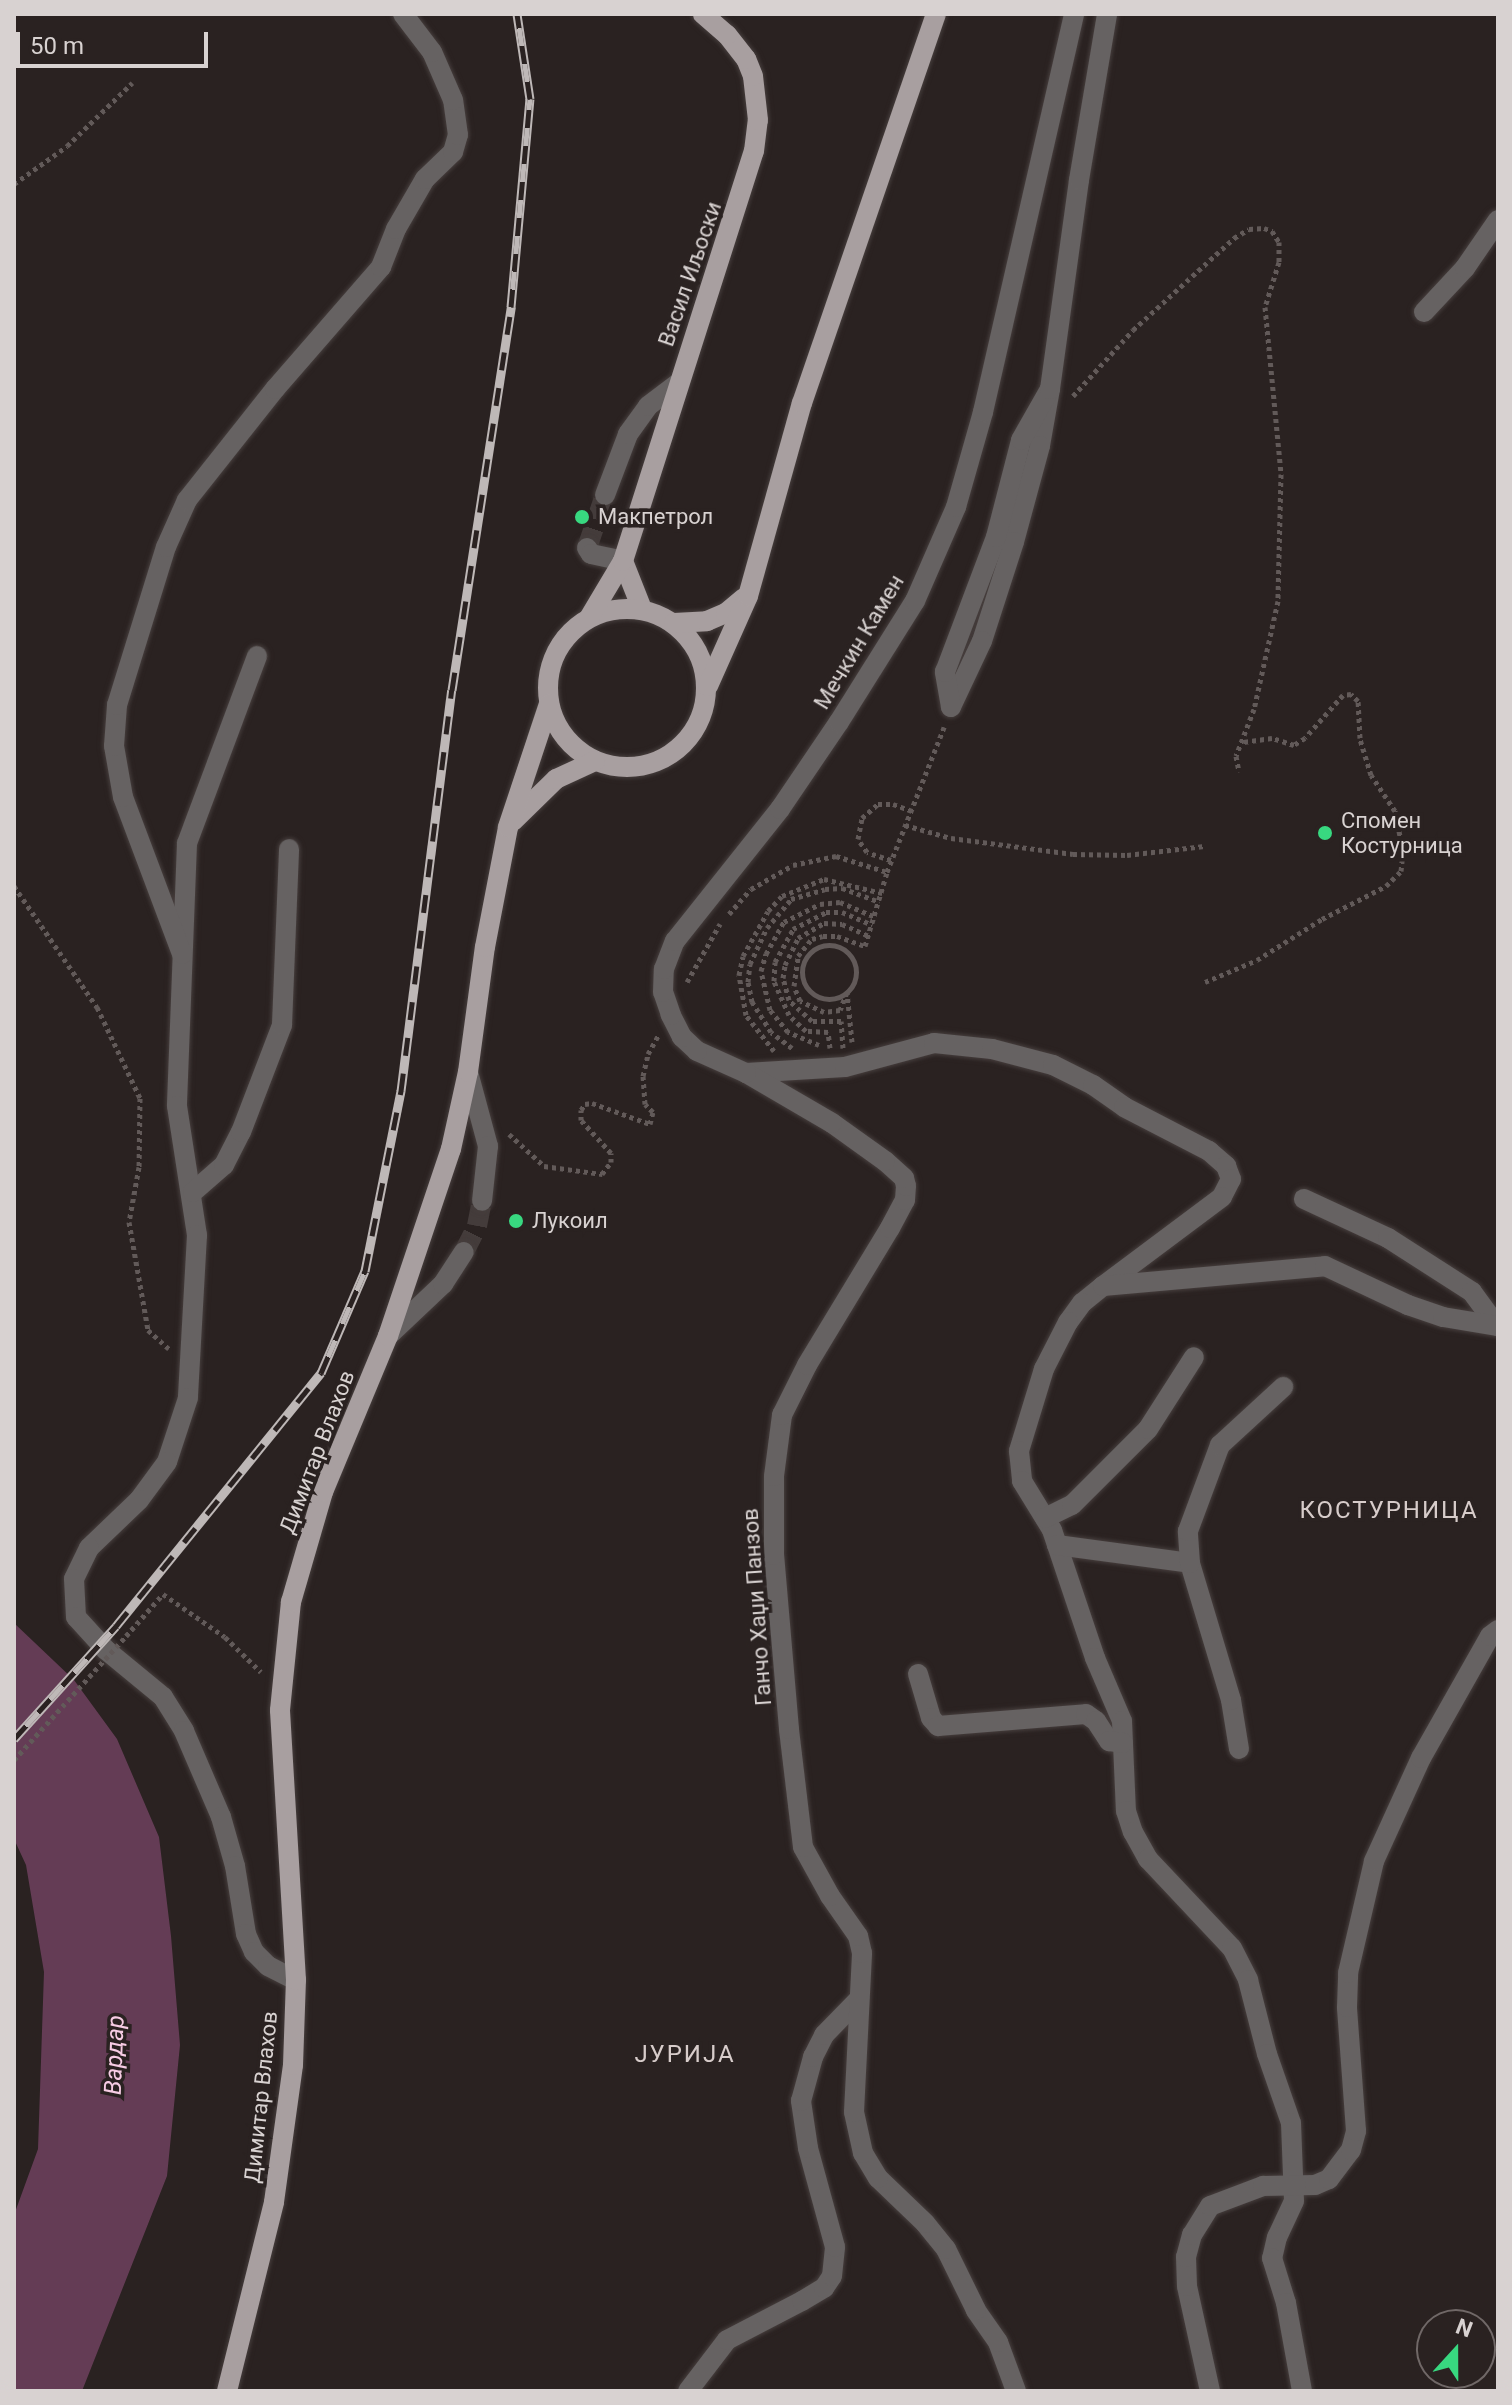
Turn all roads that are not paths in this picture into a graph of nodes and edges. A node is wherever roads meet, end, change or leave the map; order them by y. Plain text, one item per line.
1 (403, 14) edge
2 (703, 14) edge
3 (936, 14) edge
4 (1074, 14) edge
5 (1107, 14) edge
6 (1498, 220) edge
7 (1424, 312) dead end
8 (677, 384) junction
9 (605, 495) tunnel mouth
10 (587, 548) dead end
11 (623, 561) junction
12 (748, 596) junction
13 (642, 609) junction
14 (589, 618) junction
15 (674, 623) junction
16 (257, 656) dead end
17 (708, 686) junction
18 (549, 704) junction
19 (951, 707) road end
20 (595, 761) junction
21 (508, 827) junction
22 (289, 849) dead end
23 (184, 958) junction
24 (468, 1072) junction
25 (746, 1073) junction
26 (193, 1192) junction
27 (1304, 1199) dead end
28 (482, 1201) tunnel mouth
29 (464, 1252) tunnel mouth
30 (1103, 1286) junction
31 (1498, 1326) edge
32 (388, 1336) junction
33 (1194, 1357) dead end
34 (1283, 1387) dead end
35 (1045, 1518) junction
36 (1057, 1545) junction
37 (1190, 1563) junction
38 (1498, 1630) edge
39 (918, 1674) dead end
40 (1123, 1743) junction
41 (1239, 1749) dead end
42 (296, 1980) junction
43 (859, 1999) junction
44 (1295, 2187) junction
45 (227, 2391) edge
46 (688, 2391) edge
47 (1016, 2391) edge
48 (1210, 2391) edge
49 (1302, 2391) edge

1 - 23 street
2 - 8 main road, Васил Иљоски
3 - 12 main road
4 - 25 street, Мечкин Камен
5 - 19 street
6 - 7 street
8 - 9 street
8 - 11 main road, Васил Иљоски
10 - 11 street
11 - 13 main road
11 - 14 main road, Васил Иљоски
12 - 15 main road
12 - 17 main road
13 - 14 main road
13 - 15 main road
14 - 18 main road
15 - 17 main road
16 - 23 street
17 - 20 main road
18 - 20 main road
18 - 21 main road, Димитар Влахов
20 - 21 main road
21 - 24 main road, Димитар Влахов
22 - 26 street
23 - 26 street
24 - 28 street
24 - 32 main road, Димитар Влахов
25 - 30 street
25 - 43 street, Ганчо Хаџи Панзов
26 - 42 street
27 - 31 street
29 - 32 street
30 - 31 street
30 - 35 street
32 - 42 main road, Димитар Влахов
33 - 35 street
34 - 37 street
35 - 36 street
36 - 37 street
36 - 40 street
37 - 41 street
38 - 44 street
39 - 40 street
40 - 44 street
42 - 45 main road, Димитар Влахов
43 - 46 street
43 - 47 street
44 - 48 street
44 - 49 street

